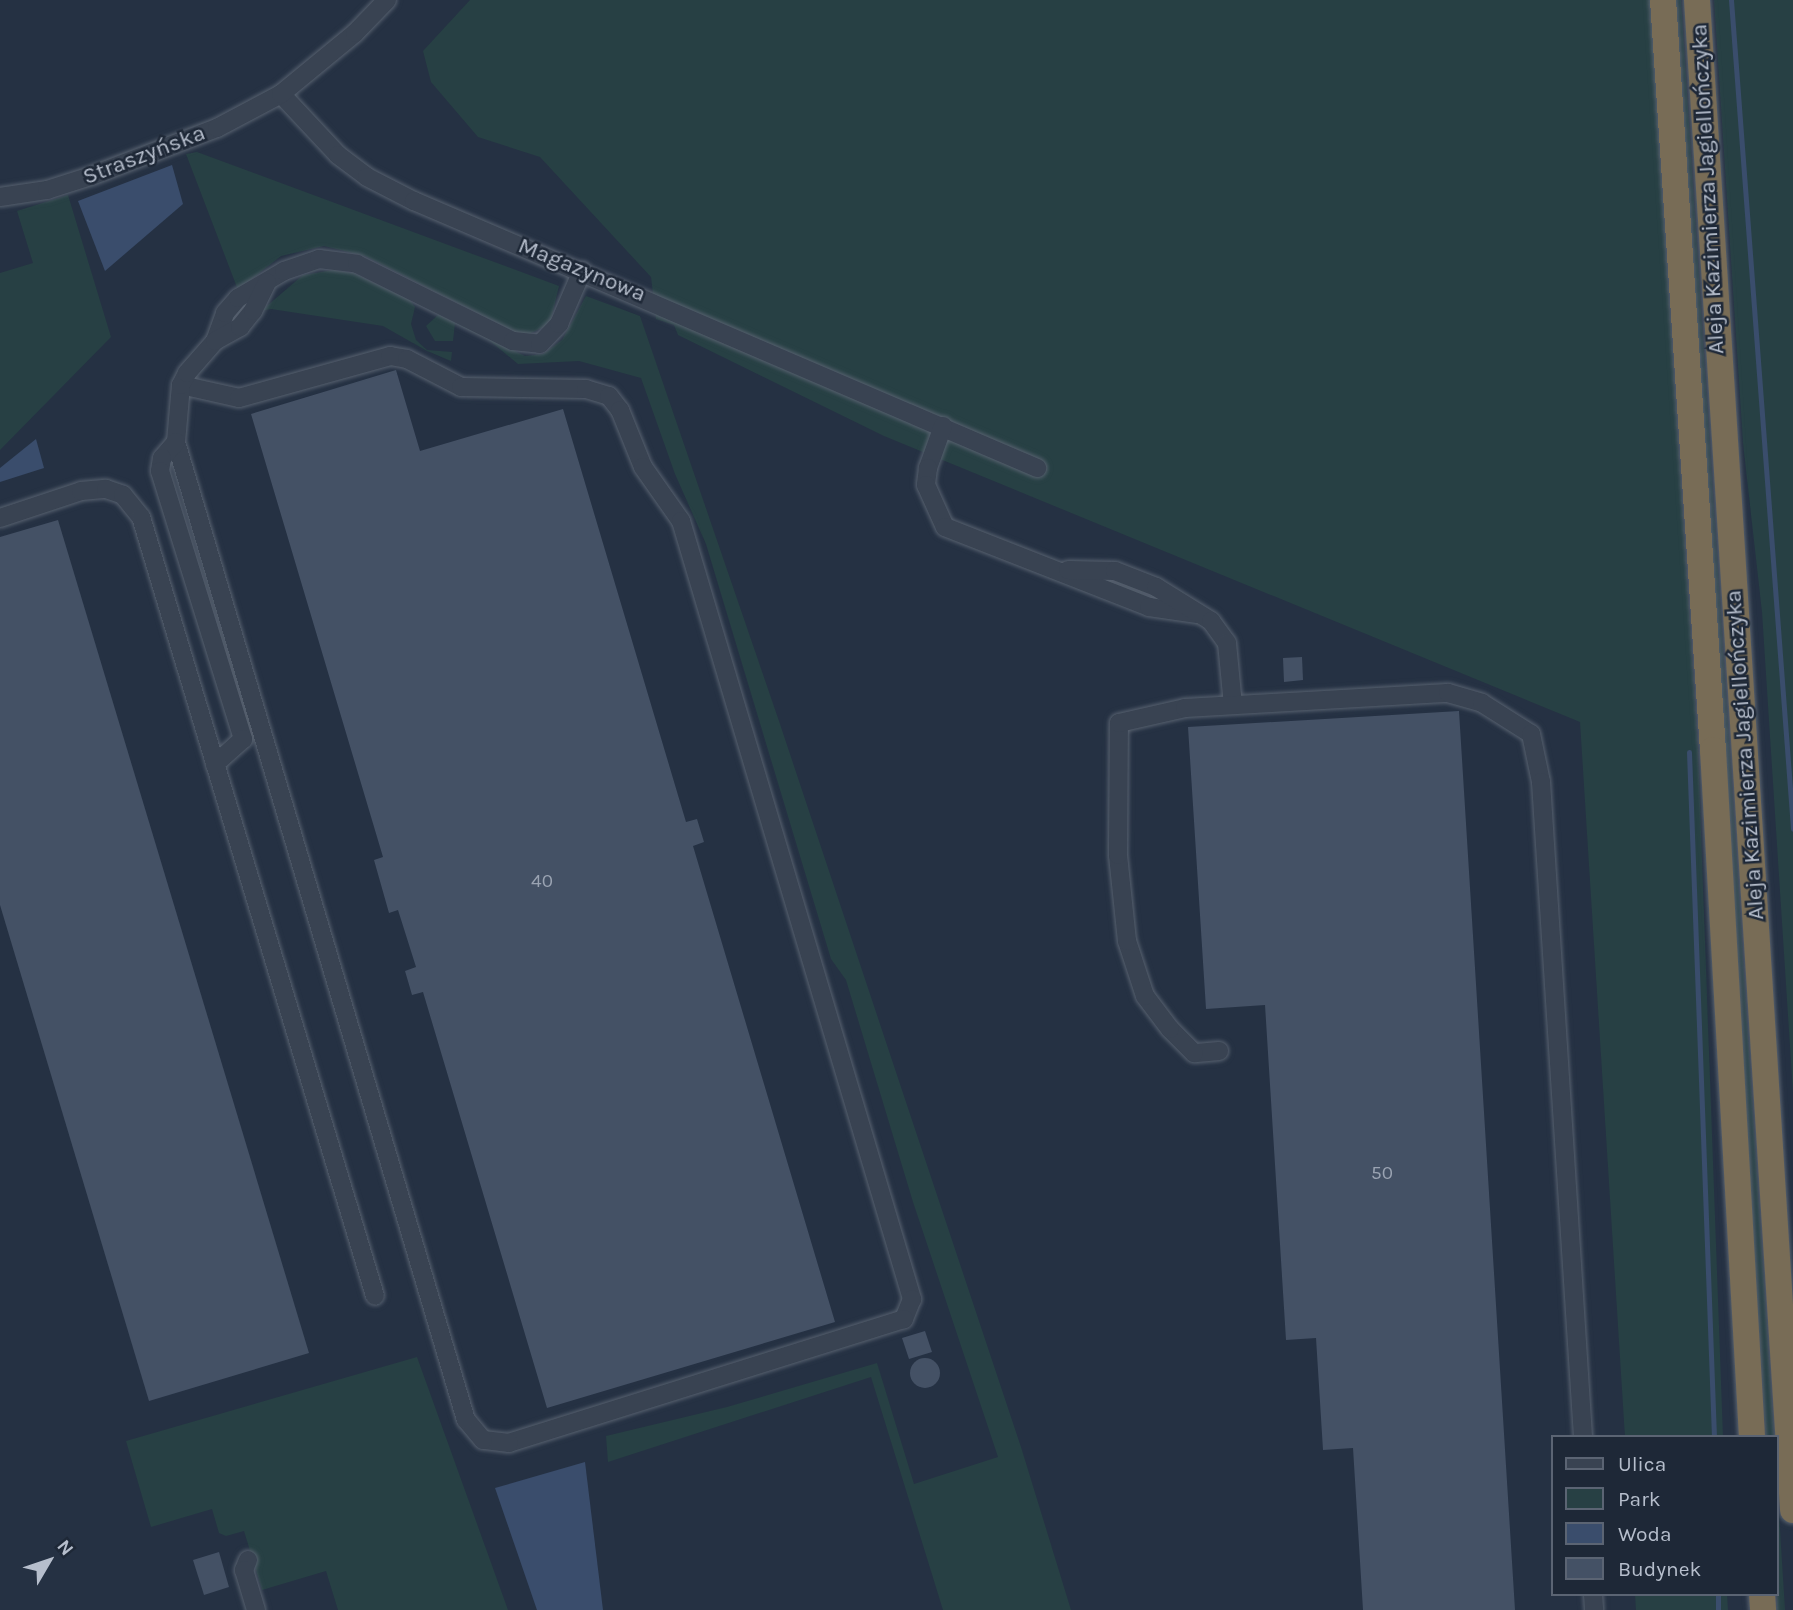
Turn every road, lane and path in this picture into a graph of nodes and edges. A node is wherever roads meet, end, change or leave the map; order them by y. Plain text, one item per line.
1 (387, 0) edge
2 (1663, 0) edge
3 (1697, 0) edge
4 (281, 94) junction
5 (0, 197) edge
6 (582, 271) junction
7 (181, 385) junction
8 (943, 426) junction
9 (176, 442) junction
10 (1037, 468) dead end
11 (0, 517) edge
12 (1233, 705) junction
13 (215, 764) junction
14 (1219, 1051) dead end
15 (375, 1296) dead end
16 (1583, 1435) edge
17 (1752, 1435) edge
18 (1793, 1510) edge
19 (248, 1560) dead end
20 (257, 1610) edge

1 - 4 street
2 - 17 highway, Aleja Kazimierza Jagiellończyka
3 - 18 highway, Aleja Kazimierza Jagiellończyka
4 - 5 street, Straszyńska
4 - 6 street, Magazynowa
6 - 7 street
6 - 8 street, Magazynowa
7 - 9 street
7 - 9 street
8 - 10 street, Magazynowa
8 - 12 street
9 - 13 street
11 - 13 street
12 - 14 street
12 - 16 street
13 - 15 street
19 - 20 street

